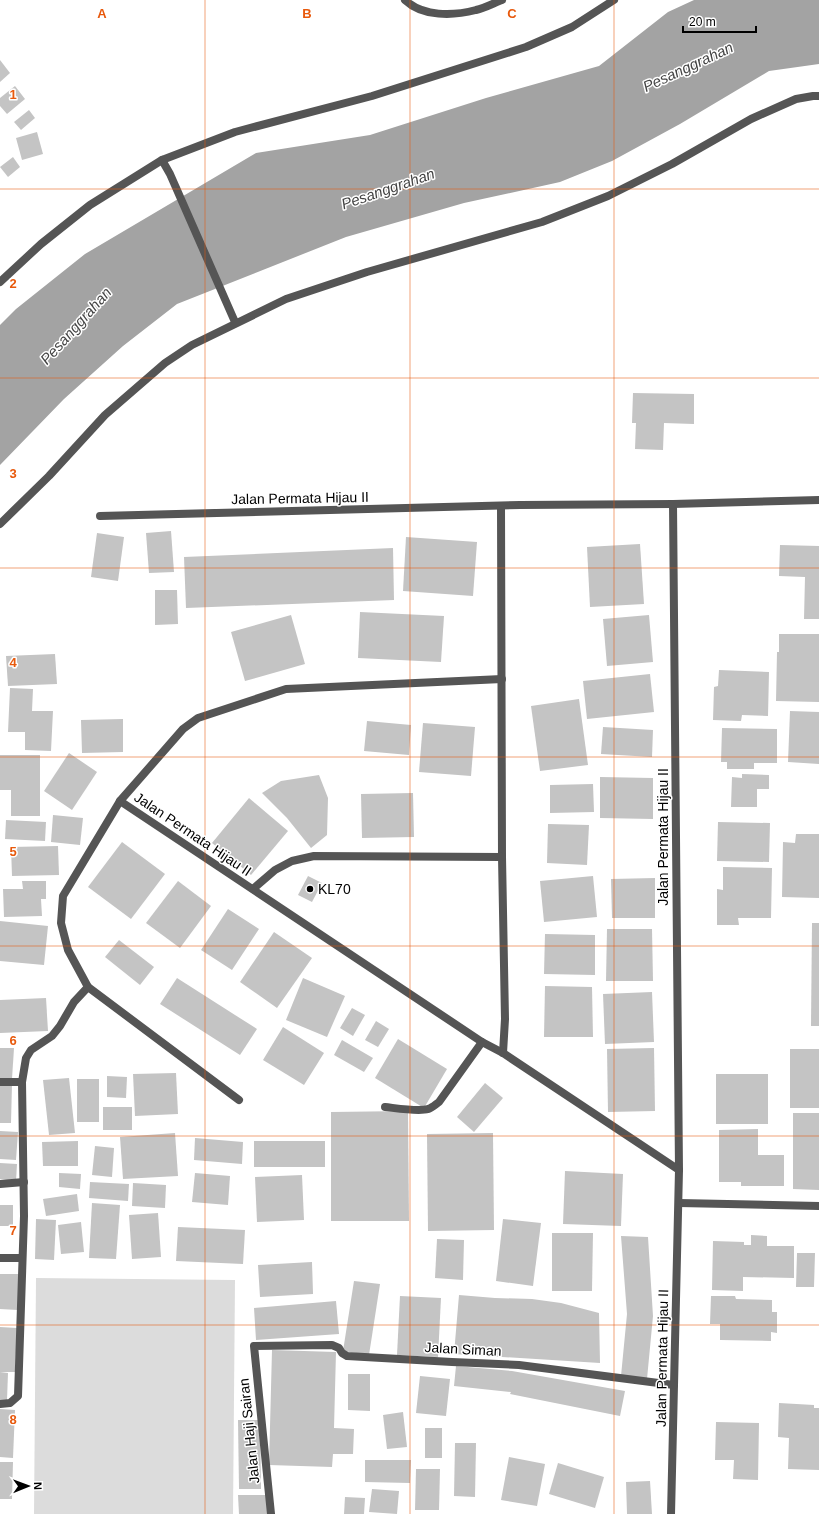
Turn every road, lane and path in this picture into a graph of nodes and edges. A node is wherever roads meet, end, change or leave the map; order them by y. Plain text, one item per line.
1 (405, 0) edge
2 (502, 0) edge
3 (614, 0) edge
4 (819, 96) edge
5 (162, 160) junction
6 (0, 282) edge
7 (235, 322) junction
8 (819, 500) edge
9 (673, 504) junction
10 (501, 506) junction
11 (100, 516) dead end
12 (0, 524) edge
13 (502, 679) junction
14 (120, 800) junction
15 (502, 857) junction
16 (252, 889) junction
17 (88, 987) junction
18 (482, 1042) junction
19 (503, 1053) junction
20 (0, 1082) edge
21 (22, 1082) junction
22 (239, 1100) dead end
23 (385, 1107) dead end
24 (679, 1170) junction
25 (24, 1182) junction
26 (0, 1184) edge
27 (679, 1203) junction
28 (819, 1206) edge
29 (0, 1258) edge
30 (22, 1262) junction
31 (254, 1346) joint
32 (674, 1385) junction
33 (0, 1404) edge
34 (271, 1514) edge
35 (671, 1514) edge

1 - 2 street
3 - 5 street
4 - 7 street
5 - 6 street
5 - 7 street
7 - 12 street
8 - 9 street, Jalan Permata Hijau II
9 - 10 street, Jalan Permata Hijau II
9 - 24 street, Jalan Permata Hijau II
10 - 11 street, Jalan Permata Hijau II
10 - 13 street
13 - 14 street
13 - 15 street
14 - 16 street, Jalan Permata Hijau II
14 - 17 street, Jalan Permata Hijau II
15 - 16 street
15 - 19 street
16 - 18 street, Jalan Permata Hijau II
17 - 21 street
17 - 22 street, Jalan Permata Hijau II
18 - 19 street, Jalan Permata Hijau II
18 - 23 street
19 - 24 street, Jalan Permata Hijau II
20 - 21 street
21 - 25 street
24 - 27 street, Jalan Permata Hijau II
25 - 26 street
25 - 30 street
27 - 28 street
27 - 32 street, Jalan Permata Hijau II
29 - 30 street
30 - 33 street
31 - 32 street, Jalan Siman
31 - 34 street, Jalan Haji Sairan
32 - 35 street, Jalan Permata Hijau II

